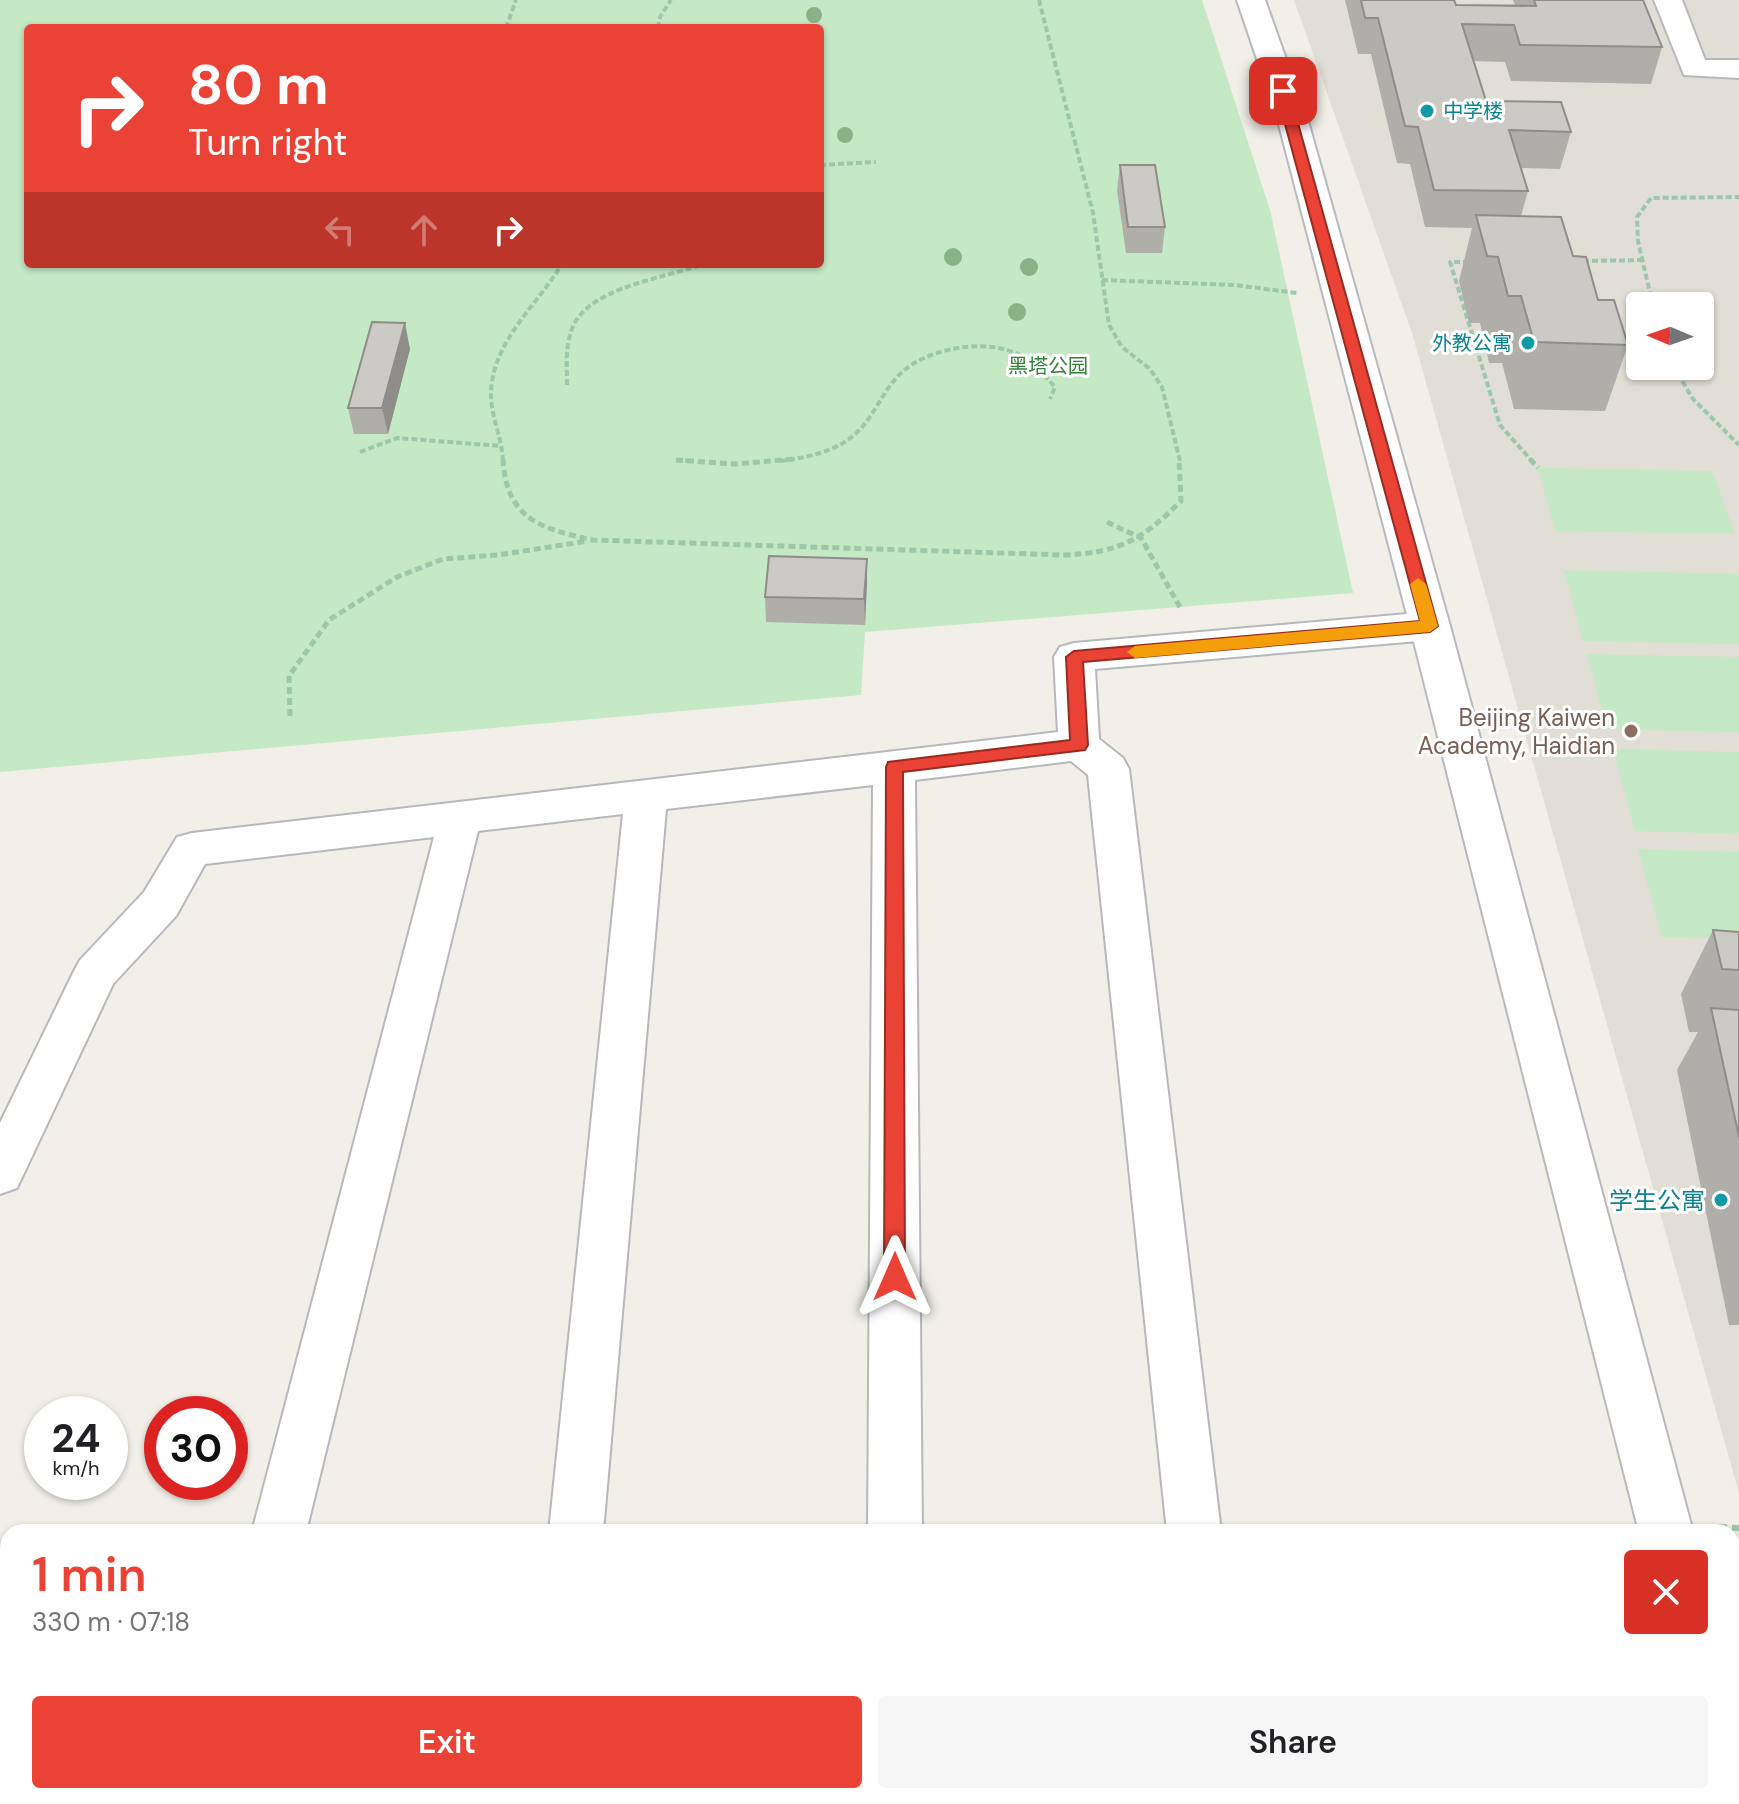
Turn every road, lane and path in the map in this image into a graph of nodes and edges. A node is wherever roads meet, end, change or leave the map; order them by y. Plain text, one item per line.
1 (516, 0) edge
2 (671, 0) edge
3 (1039, 0) edge
4 (1251, 0) edge
5 (1668, 0) edge
6 (507, 24) edge
7 (659, 24) edge
8 (1739, 69) edge
9 (876, 162) dead end
10 (824, 165) edge
11 (1727, 197) junction
12 (1739, 197) edge
13 (1739, 203) edge
14 (1642, 260) junction
15 (1570, 261) edge
16 (1482, 262) edge
17 (559, 268) edge
18 (691, 268) edge
19 (1102, 280) junction
20 (1650, 292) edge
21 (1341, 299) junction
22 (1681, 380) edge
23 (567, 385) dead end
24 (1050, 399) dead end
25 (1739, 445) edge
26 (501, 446) junction
27 (360, 452) dead end
28 (676, 460) dead end
29 (1538, 468) dead end
30 (1107, 522) dead end
31 (1141, 538) junction
32 (593, 540) junction
33 (1430, 626) junction
34 (1202, 646) junction
35 (290, 716) dead end
36 (1079, 745) junction
37 (894, 767) junction
38 (646, 796) junction
39 (460, 817) junction
40 (0, 1173) edge
41 (281, 1524) edge
42 (577, 1524) edge
43 (895, 1524) edge
44 (1193, 1524) edge
45 (1664, 1524) edge

1 - 6 path
2 - 7 path
3 - 19 path
4 - 21 street
5 - 8 street
9 - 10 path
11 - 12 path
11 - 13 path
11 - 14 path
14 - 15 path
14 - 20 path
16 - 29 path
17 - 26 path
18 - 23 path
19 - 21 path
19 - 31 path
21 - 33 street
22 - 25 path
24 - 28 path
26 - 27 path
26 - 32 path
30 - 31 path
31 - 32 path
31 - 34 path
32 - 35 path
33 - 34 street
33 - 45 street
34 - 36 street
36 - 37 street
36 - 44 street
37 - 38 street
37 - 43 street
38 - 39 street
38 - 42 street
39 - 40 street
39 - 41 street

